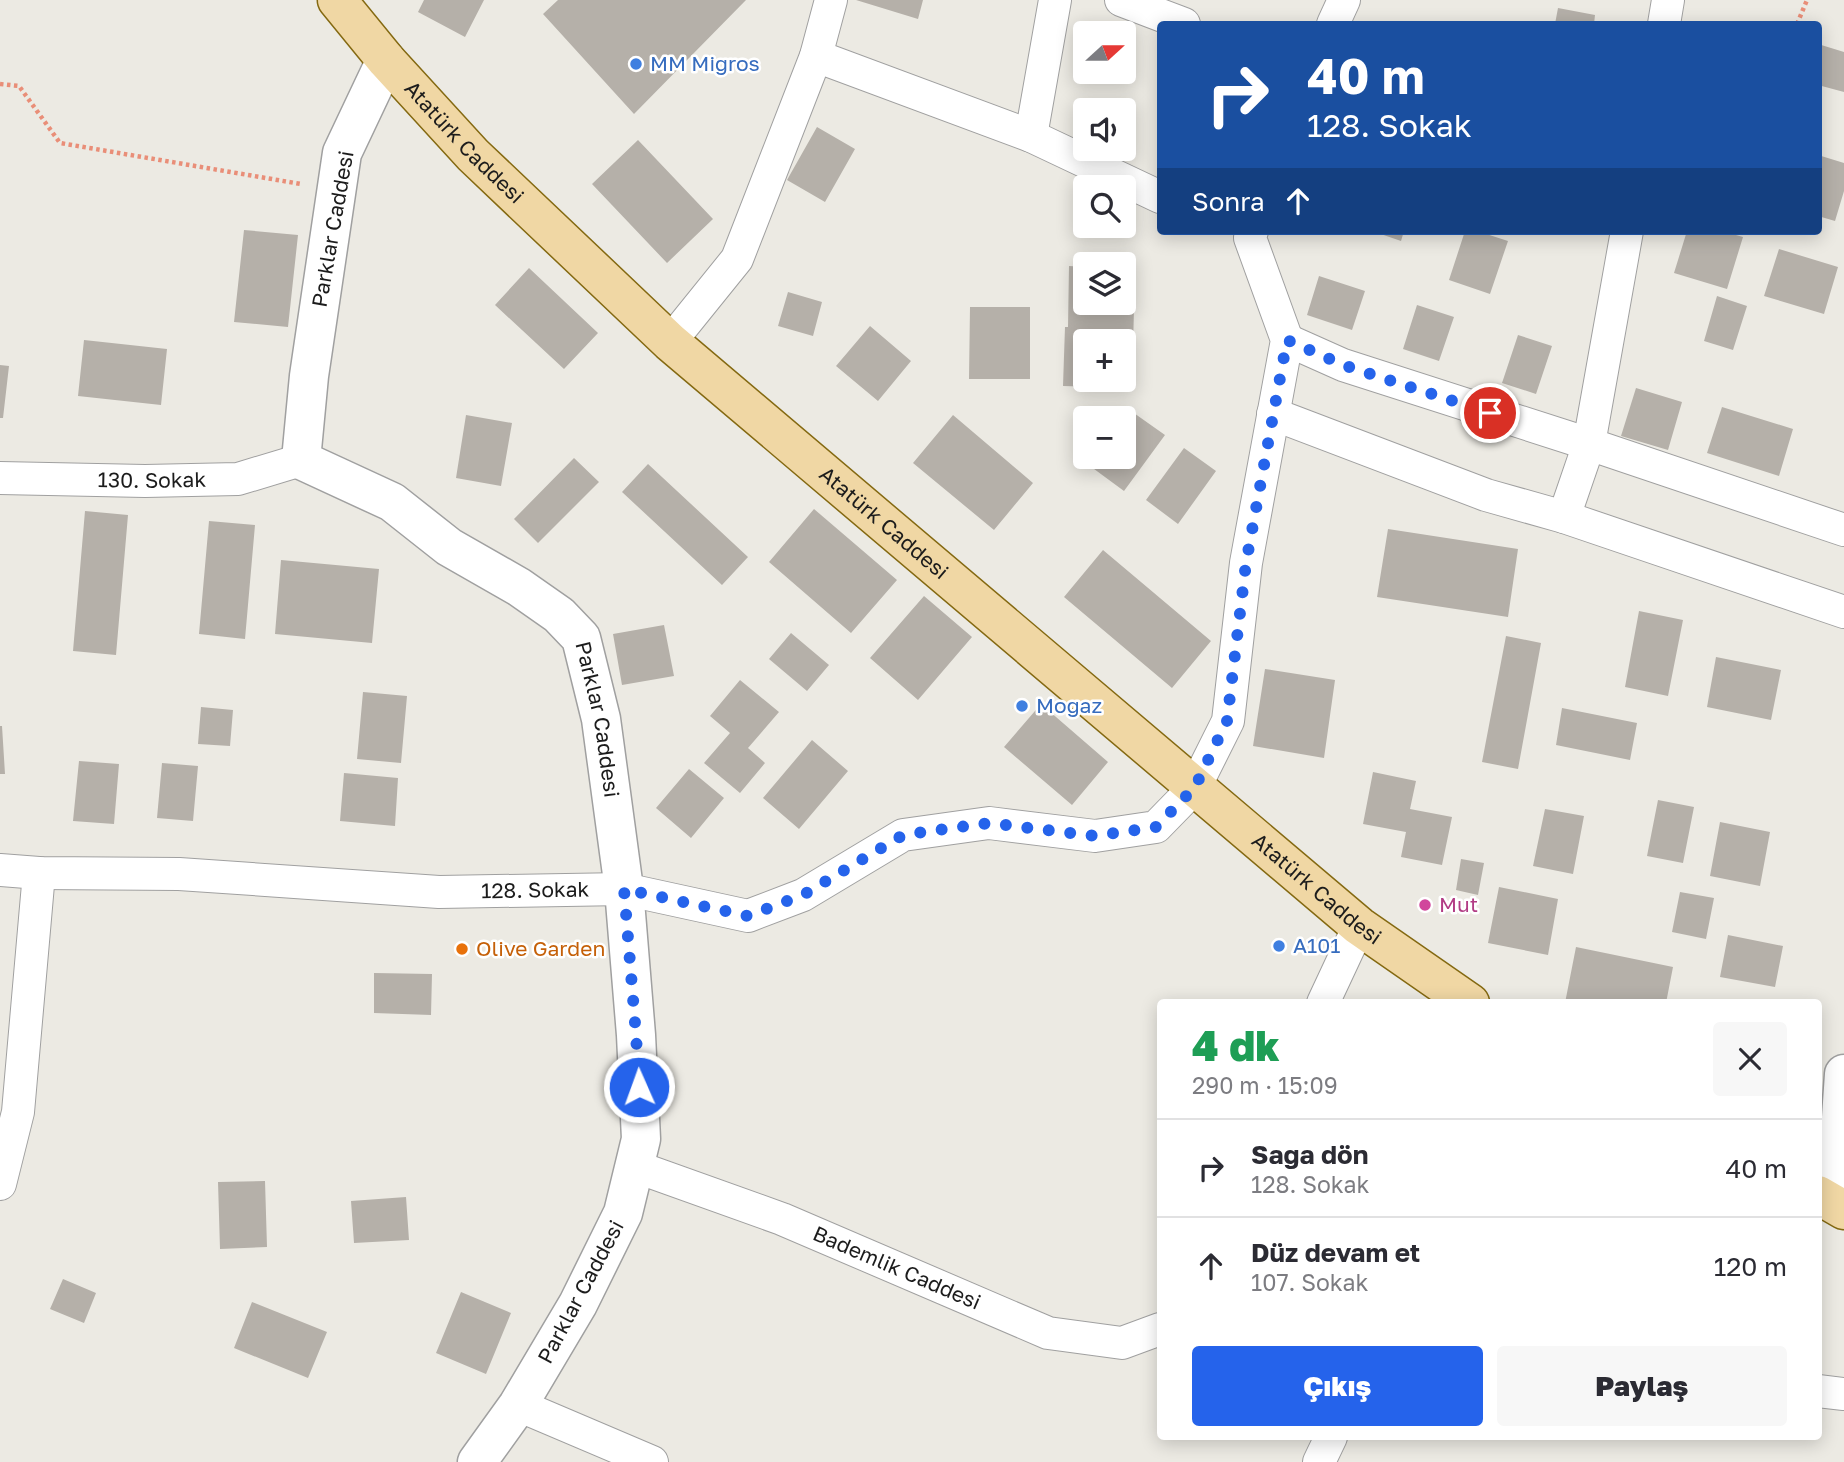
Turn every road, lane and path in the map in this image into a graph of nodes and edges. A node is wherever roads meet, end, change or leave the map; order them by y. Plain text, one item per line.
1 (337, 0) edge
2 (831, 0) edge
3 (1055, 0) edge
4 (1121, 0) edge
5 (1343, 0) edge
6 (1668, 0) edge
7 (1807, 0) edge
8 (1176, 21) edge
9 (1334, 21) edge
10 (1664, 21) edge
11 (1798, 21) edge
12 (816, 57) junction
13 (386, 61) junction
14 (0, 84) edge
15 (1031, 136) junction
16 (336, 190) junction
17 (1157, 196) edge
18 (1246, 235) edge
19 (1626, 235) edge
20 (1287, 340) junction
21 (670, 342) junction
22 (1273, 414) junction
23 (1589, 444) junction
24 (301, 460) junction
25 (0, 478) edge
26 (1564, 517) junction
27 (1844, 530) edge
28 (1844, 612) edge
29 (1195, 787) junction
30 (0, 870) edge
31 (39, 873) junction
32 (624, 889) junction
33 (1359, 926) junction
34 (1324, 999) edge
35 (1464, 999) edge
36 (1844, 1074) edge
37 (634, 1166) junction
38 (0, 1184) edge
39 (1832, 1203) edge
40 (1157, 1329) edge
41 (1822, 1391) edge
42 (1844, 1394) edge
43 (518, 1405) junction
44 (1330, 1440) edge
45 (477, 1462) edge
46 (652, 1462) edge
47 (1319, 1462) edge

1 - 13 main road, Atatürk Caddesi
2 - 12 street
3 - 15 street
4 - 8 street
5 - 9 street
6 - 10 street
7 - 11 path
12 - 15 street
12 - 21 street
13 - 16 street, Parklar Caddesi
13 - 21 main road, Atatürk Caddesi
14 - 16 path
15 - 17 street
16 - 24 street, Parklar Caddesi
18 - 20 street
19 - 23 street
20 - 22 street, 128. Sokak
20 - 23 street
21 - 29 main road, Atatürk Caddesi
22 - 26 street
22 - 29 street, 128. Sokak
23 - 26 street
23 - 27 street
24 - 25 street, 130. Sokak
24 - 32 street, Parklar Caddesi
26 - 28 street
29 - 32 street, 128. Sokak
29 - 33 main road, Atatürk Caddesi
30 - 31 street, 128. Sokak
31 - 32 street, 128. Sokak
31 - 38 street
32 - 37 street, Parklar Caddesi
33 - 34 street
33 - 35 main road, Atatürk Caddesi
36 - 39 street
37 - 40 street, Bademlik Caddesi
37 - 43 street, Parklar Caddesi
41 - 42 street
43 - 45 street, Parklar Caddesi
43 - 46 street
44 - 47 street

